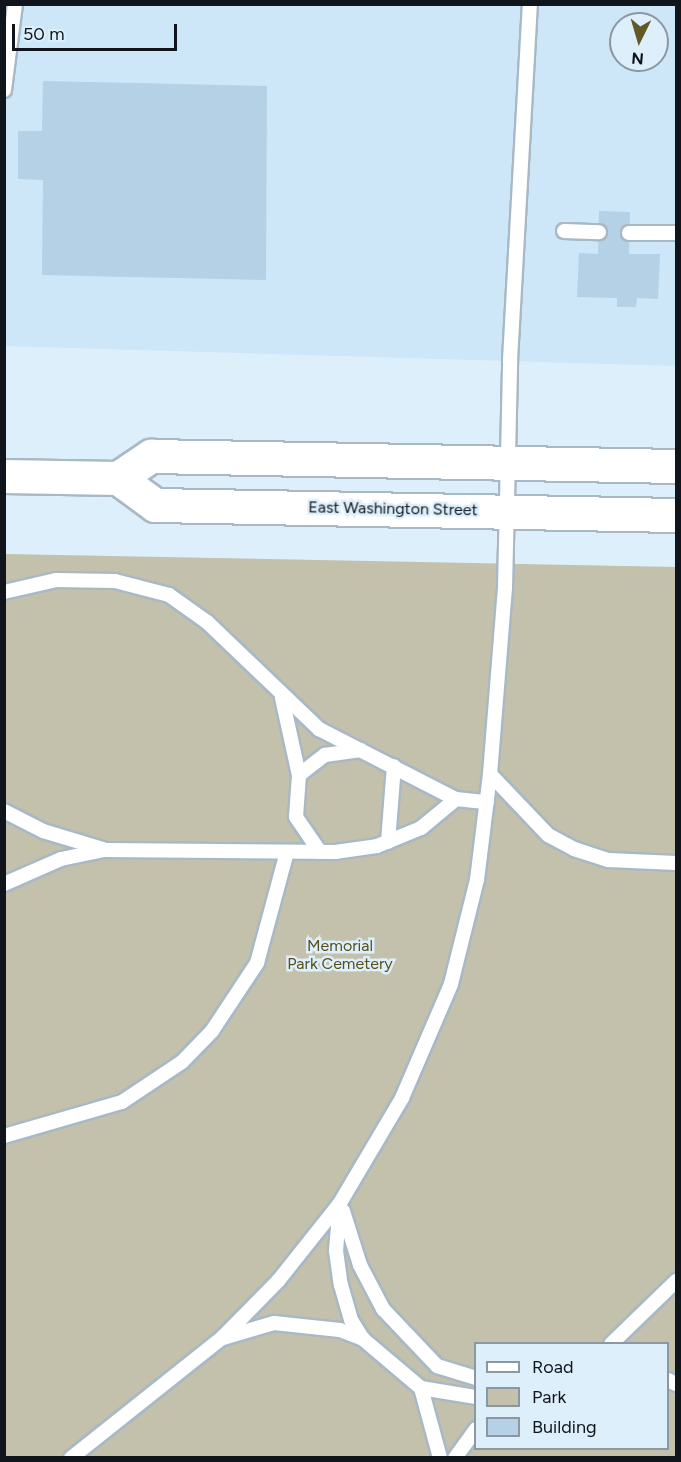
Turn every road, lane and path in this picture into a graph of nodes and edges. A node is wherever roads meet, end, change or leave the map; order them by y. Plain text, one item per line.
1 (15, 4) edge
2 (530, 4) edge
3 (4, 90) edge
4 (564, 231) dead end
5 (599, 232) dead end
6 (629, 233) dead end
7 (676, 233) edge
8 (508, 463) junction
9 (676, 466) edge
10 (4, 476) edge
11 (118, 478) junction
12 (506, 512) junction
13 (676, 515) edge
14 (4, 592) edge
15 (282, 698) junction
16 (361, 750) junction
17 (394, 766) junction
18 (490, 774) junction
19 (299, 775) junction
20 (456, 800) junction
21 (487, 802) junction
22 (4, 811) edge
23 (388, 842) junction
24 (104, 850) junction
25 (287, 852) junction
26 (320, 852) junction
27 (676, 863) edge
28 (4, 884) edge
29 (4, 1136) edge
30 (340, 1203) junction
31 (676, 1281) edge
32 (222, 1338) junction
33 (363, 1339) junction
34 (613, 1342) edge
35 (474, 1377) edge
36 (421, 1388) junction
37 (474, 1397) edge
38 (474, 1432) edge
39 (71, 1458) edge
40 (440, 1458) edge
41 (455, 1458) edge

1 - 3 lane
2 - 8 lane
4 - 5 lane
6 - 7 lane
8 - 9 main road
8 - 11 main road
8 - 12 lane
10 - 11 main road
11 - 12 main road, East Washington Street
12 - 13 main road, East Washington Street
12 - 18 lane
14 - 15 lane
15 - 16 lane
15 - 19 lane
16 - 17 lane
16 - 19 lane
17 - 20 lane
17 - 23 lane
18 - 21 lane
18 - 27 lane
19 - 26 lane
20 - 21 lane
20 - 23 lane
21 - 30 lane
22 - 24 lane
23 - 26 lane
24 - 25 lane
24 - 28 lane
25 - 26 lane
25 - 29 lane
30 - 32 lane
30 - 33 lane
30 - 35 lane
31 - 34 lane
32 - 33 lane
32 - 39 lane
33 - 36 lane
36 - 37 lane
36 - 40 lane
38 - 41 lane

